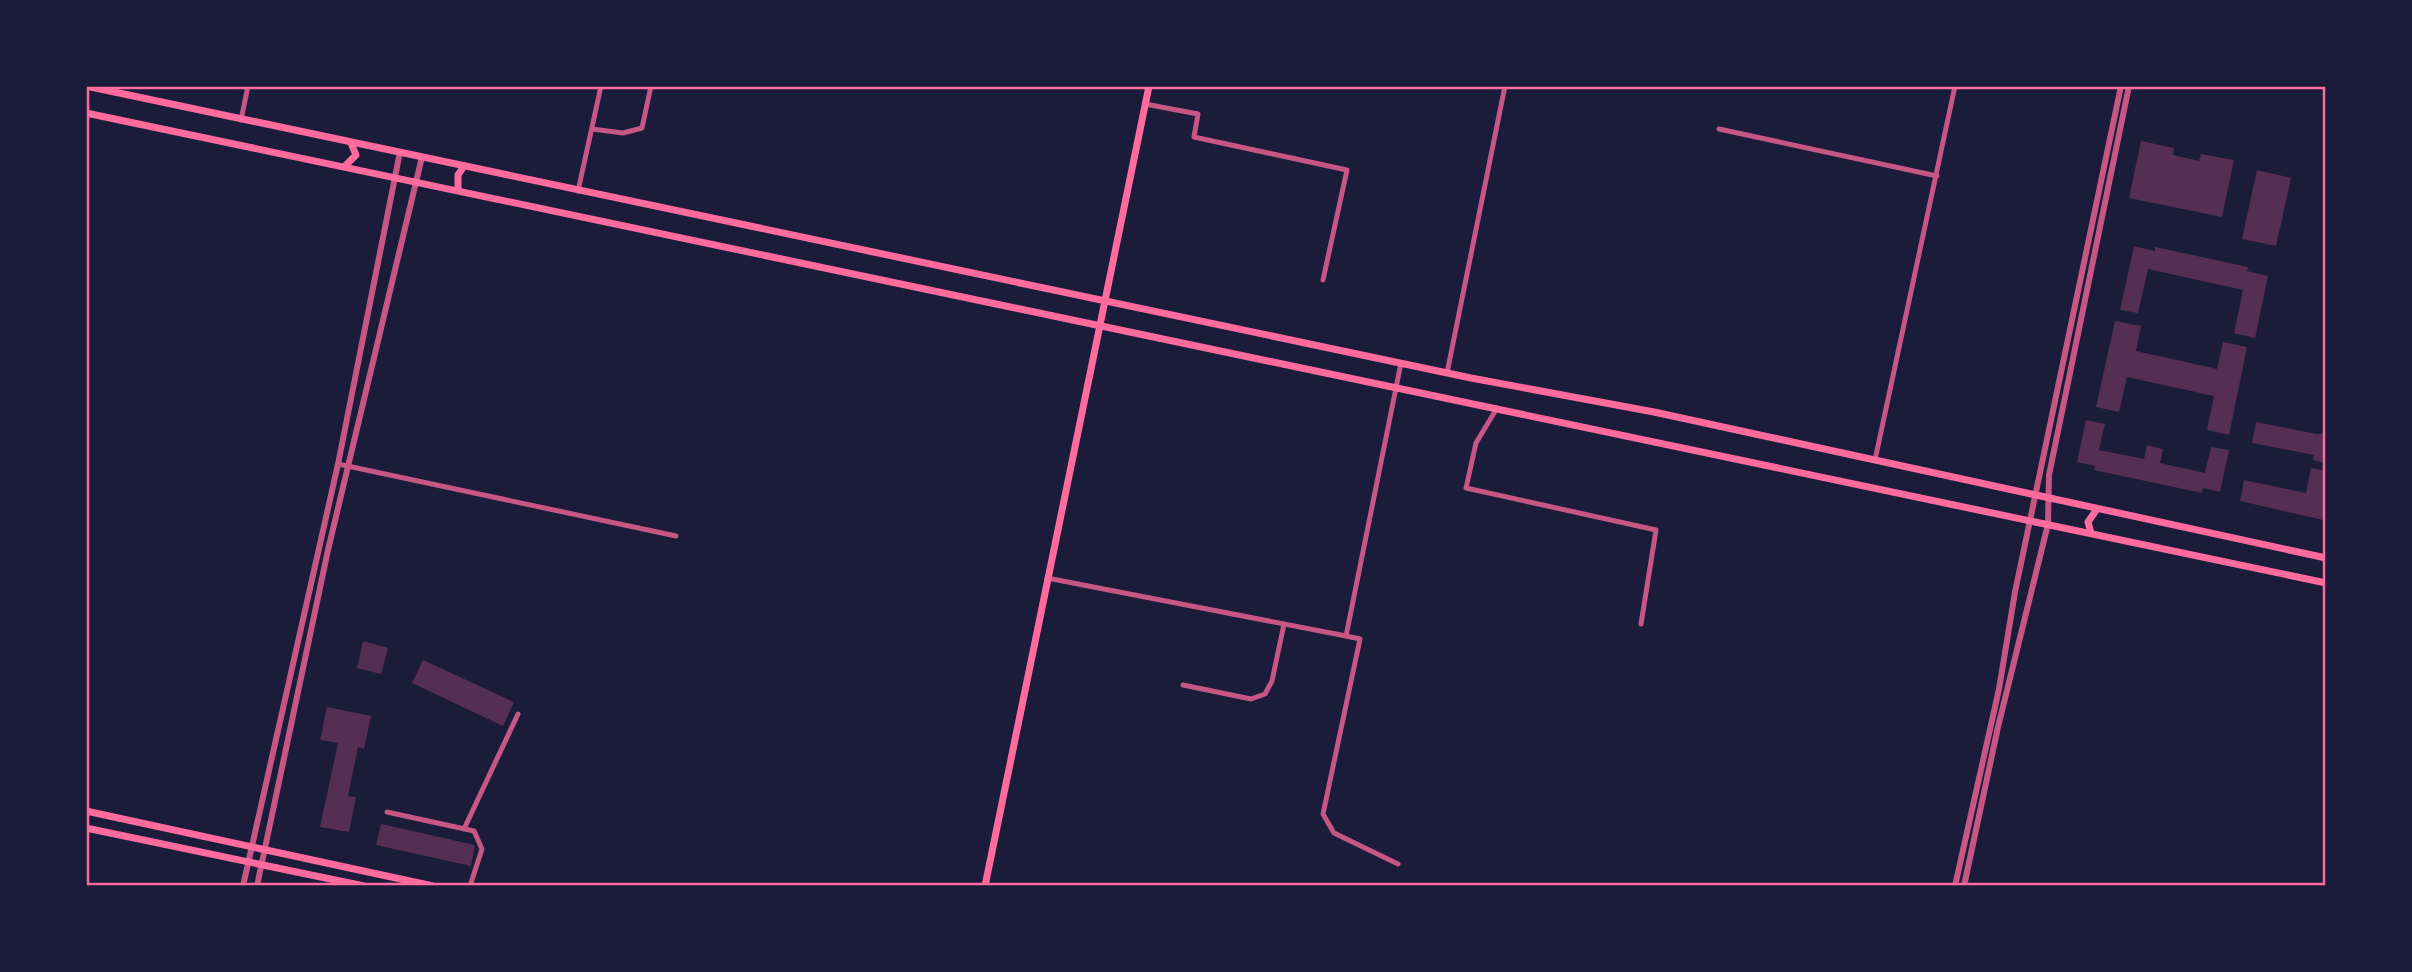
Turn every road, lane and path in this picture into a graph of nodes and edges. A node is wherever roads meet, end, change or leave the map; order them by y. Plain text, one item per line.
1 (86, 86) edge
2 (248, 86) edge
3 (601, 86) edge
4 (651, 86) edge
5 (1149, 86) edge
6 (1505, 86) edge
7 (1955, 86) edge
8 (2120, 86) edge
9 (2129, 86) edge
10 (1145, 104) junction
11 (86, 113) edge
12 (241, 120) junction
13 (592, 128) junction
14 (1719, 128) dead end
15 (351, 143) junction
16 (400, 152) junction
17 (422, 157) junction
18 (345, 165) junction
19 (464, 166) junction
20 (395, 175) junction
21 (1937, 176) junction
22 (416, 180) junction
23 (458, 189) junction
24 (578, 191) junction
25 (1323, 280) dead end
26 (1103, 300) junction
27 (1098, 324) junction
28 (1401, 363) junction
29 (1447, 373) junction
30 (1396, 387) junction
31 (1497, 408) junction
32 (1875, 460) junction
33 (338, 464) junction
34 (349, 465) junction
35 (2037, 496) junction
36 (2051, 500) junction
37 (2096, 509) junction
38 (2031, 520) junction
39 (2048, 524) junction
40 (2091, 533) junction
41 (676, 536) dead end
42 (2326, 558) edge
43 (1047, 578) junction
44 (2326, 583) edge
45 (1284, 624) junction
46 (1641, 624) dead end
47 (1346, 636) junction
48 (1183, 685) dead end
49 (518, 714) dead end
50 (86, 811) edge
51 (387, 812) dead end
52 (86, 828) edge
53 (464, 829) junction
54 (250, 846) junction
55 (265, 850) junction
56 (247, 862) junction
57 (1398, 864) dead end
58 (262, 865) junction
59 (243, 886) edge
60 (257, 886) edge
61 (364, 886) edge
62 (433, 886) edge
63 (470, 886) edge
64 (985, 886) edge
65 (1955, 886) edge
66 (1964, 886) edge

1 - 12 main road
2 - 12 street
3 - 13 street
4 - 13 street
5 - 10 main road
6 - 29 street
7 - 21 street
8 - 35 street
9 - 36 street
10 - 25 street
10 - 26 main road
11 - 18 main road
12 - 15 main road
13 - 24 street
14 - 21 street
15 - 16 main road
15 - 18 main road
16 - 17 main road
16 - 20 street
17 - 19 main road
17 - 22 street
18 - 20 main road
19 - 23 main road
19 - 24 main road
20 - 22 main road
20 - 33 street
21 - 32 street
22 - 23 main road
22 - 34 street
23 - 27 main road
24 - 26 main road
26 - 27 main road
26 - 28 main road
27 - 30 main road
27 - 43 main road
28 - 29 main road
28 - 30 street
29 - 32 main road
30 - 31 main road
30 - 47 street
31 - 38 main road
31 - 46 street
32 - 35 main road
33 - 34 street
33 - 54 street
34 - 41 street
34 - 55 street
35 - 36 main road
35 - 38 street
36 - 37 main road
36 - 39 street
37 - 40 main road
37 - 42 main road
38 - 39 main road
38 - 65 street
39 - 40 main road
39 - 66 street
40 - 44 main road
43 - 45 street
43 - 64 main road
45 - 47 street
45 - 48 street
47 - 57 street
49 - 53 street
50 - 54 main road
51 - 53 street
52 - 56 main road
53 - 63 street
54 - 55 main road
54 - 56 street
55 - 58 street
55 - 62 main road
56 - 58 main road
56 - 59 street
58 - 60 street
58 - 61 main road

